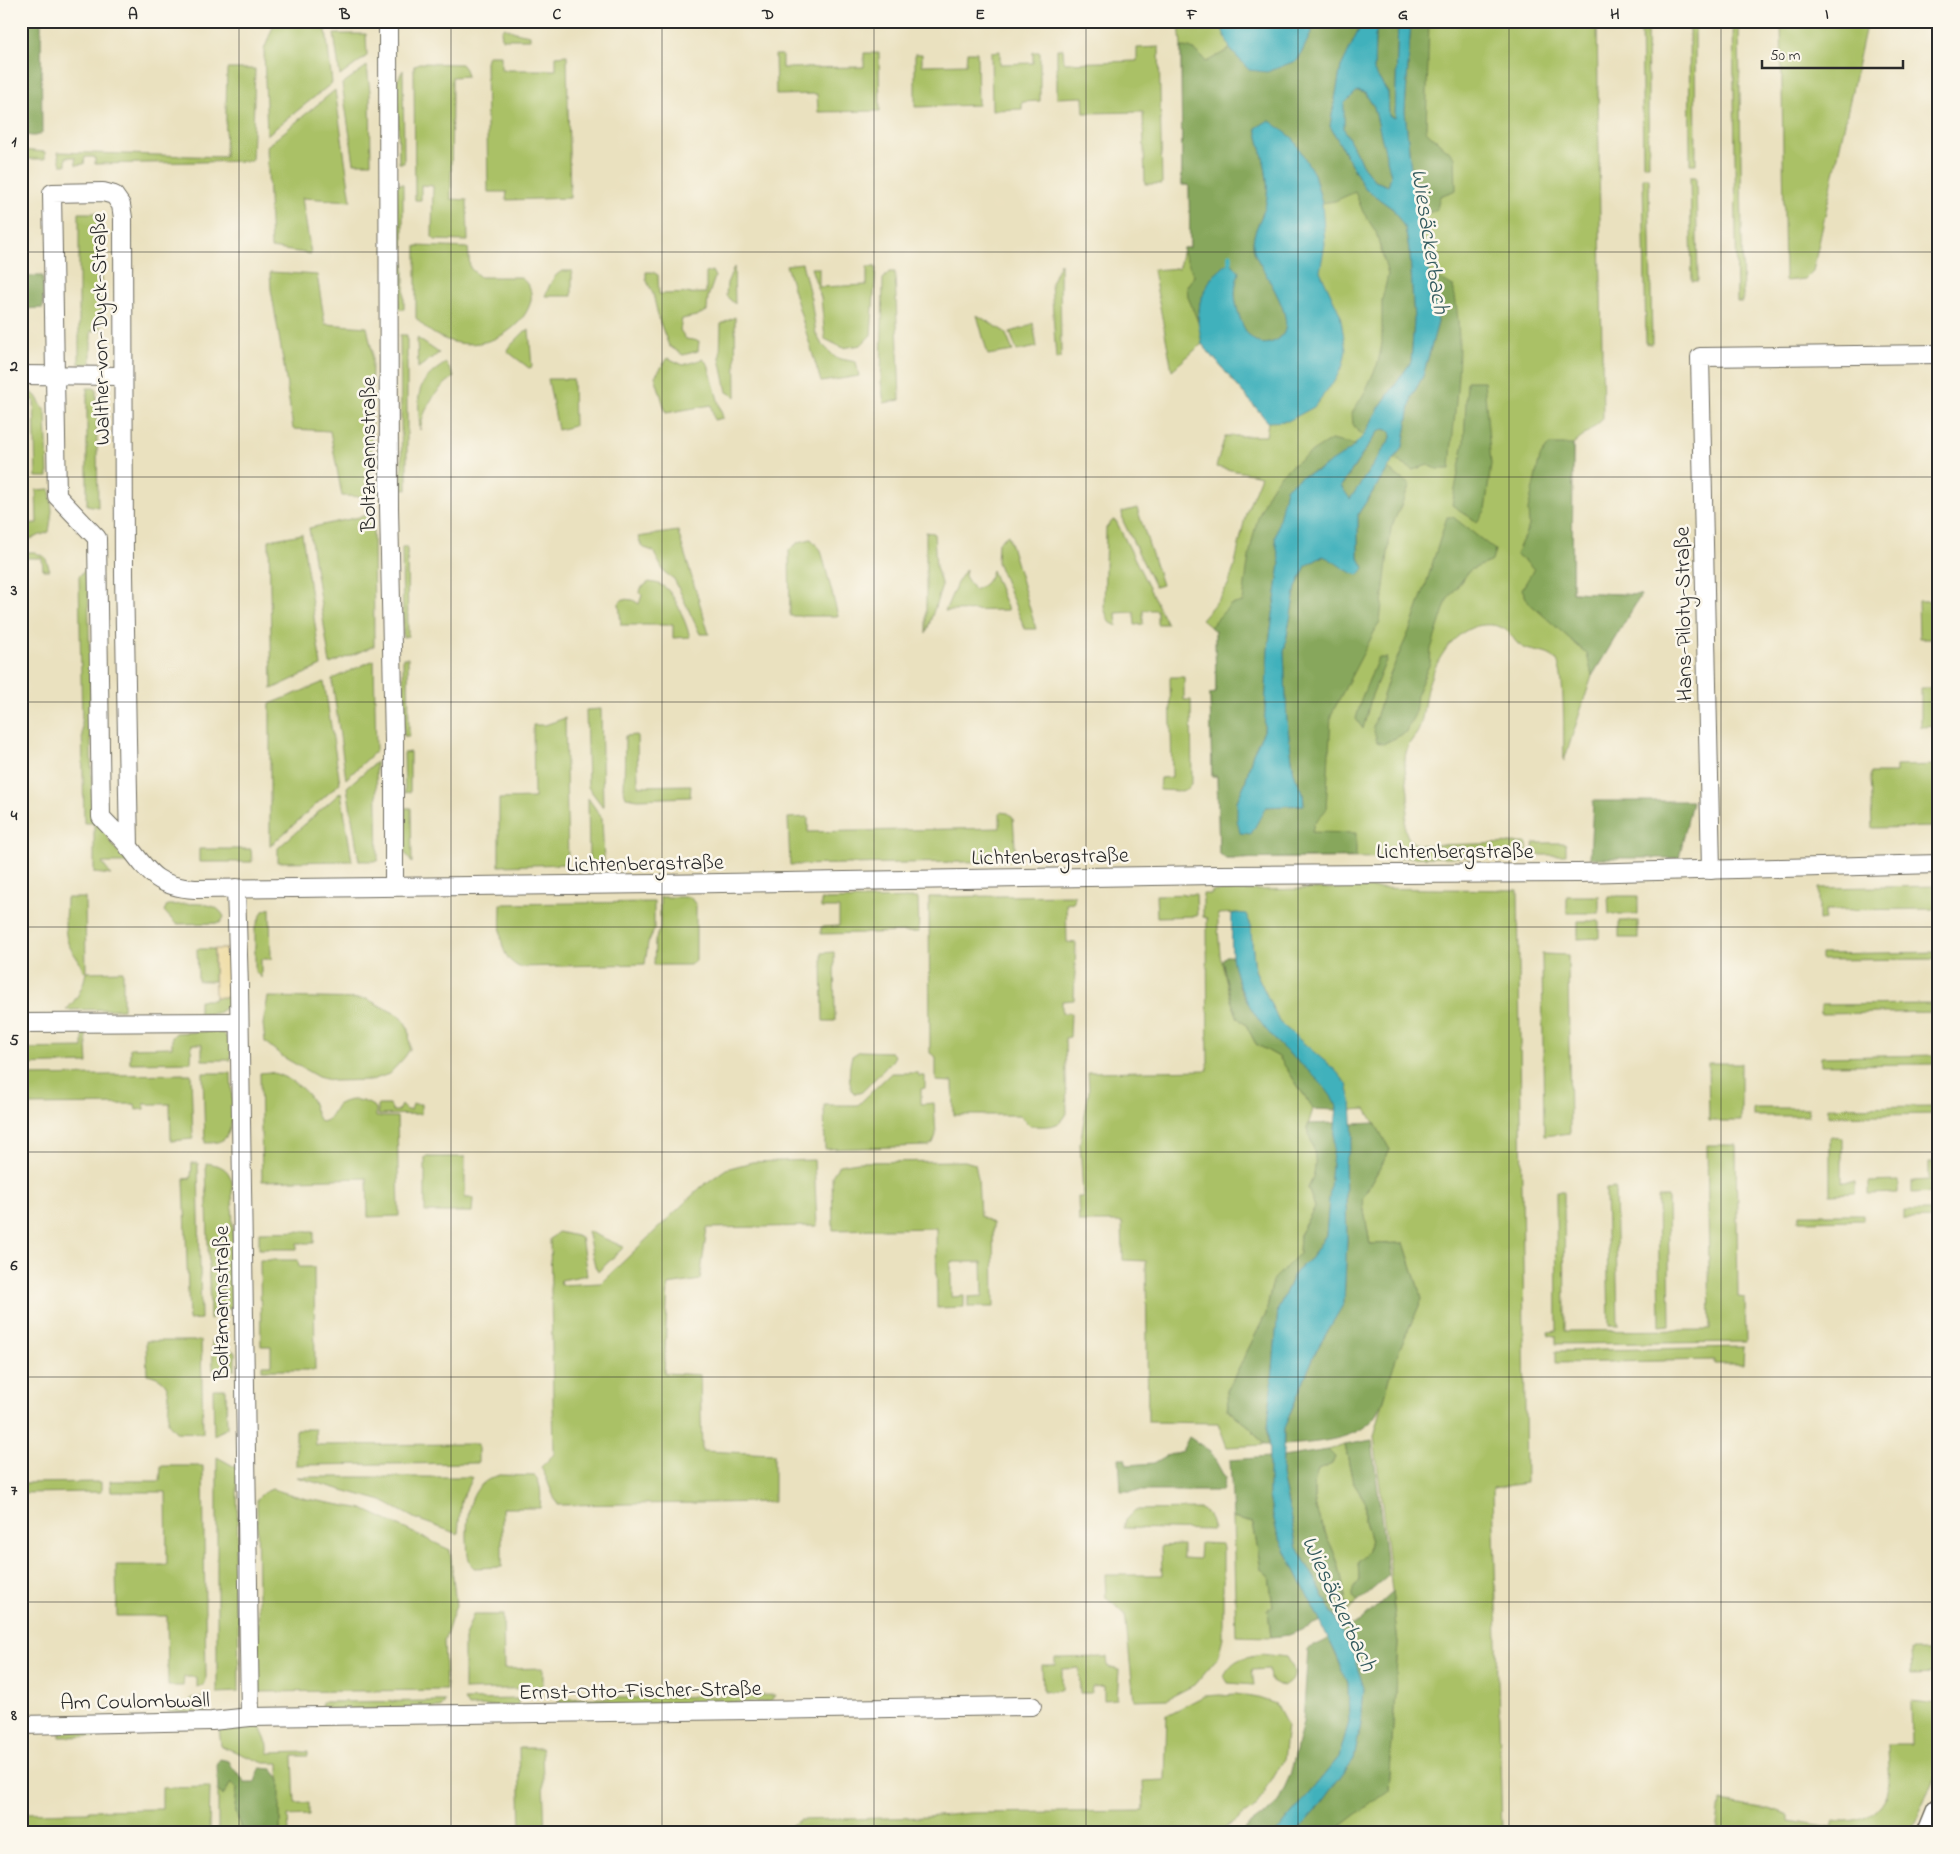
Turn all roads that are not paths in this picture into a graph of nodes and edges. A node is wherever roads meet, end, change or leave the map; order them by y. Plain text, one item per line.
1 (388, 21) edge
2 (1939, 354) edge
3 (21, 375) edge
4 (56, 375) junction
5 (123, 376) junction
6 (129, 848) junction
7 (1939, 864) edge
8 (1711, 870) junction
9 (163, 883) joint
10 (394, 886) junction
11 (236, 888) junction
12 (239, 1022) junction
13 (21, 1023) edge
14 (1032, 1706) dead end
15 (250, 1718) junction
16 (21, 1725) edge
17 (1939, 1812) edge
18 (1930, 1833) edge

1 - 10 street, Boltzmannstraße
2 - 8 street, Hans-Piloty-Straße
3 - 4 street
4 - 5 street
4 - 5 street, Walther-von-Dyck-Straße
4 - 6 street, Walther-von-Dyck-Straße
5 - 6 street, Walther-von-Dyck-Straße
6 - 9 street, Walther-von-Dyck-Straße
7 - 8 street, Lichtenbergstraße
8 - 10 street, Lichtenbergstraße
9 - 11 street, Lichtenbergstraße
10 - 11 street, Lichtenbergstraße
11 - 12 street, Boltzmannstraße
12 - 13 street
12 - 15 street, Boltzmannstraße
14 - 15 street, Ernst-Otto-Fischer-Straße
15 - 16 street, Am Coulombwall
17 - 18 main road

